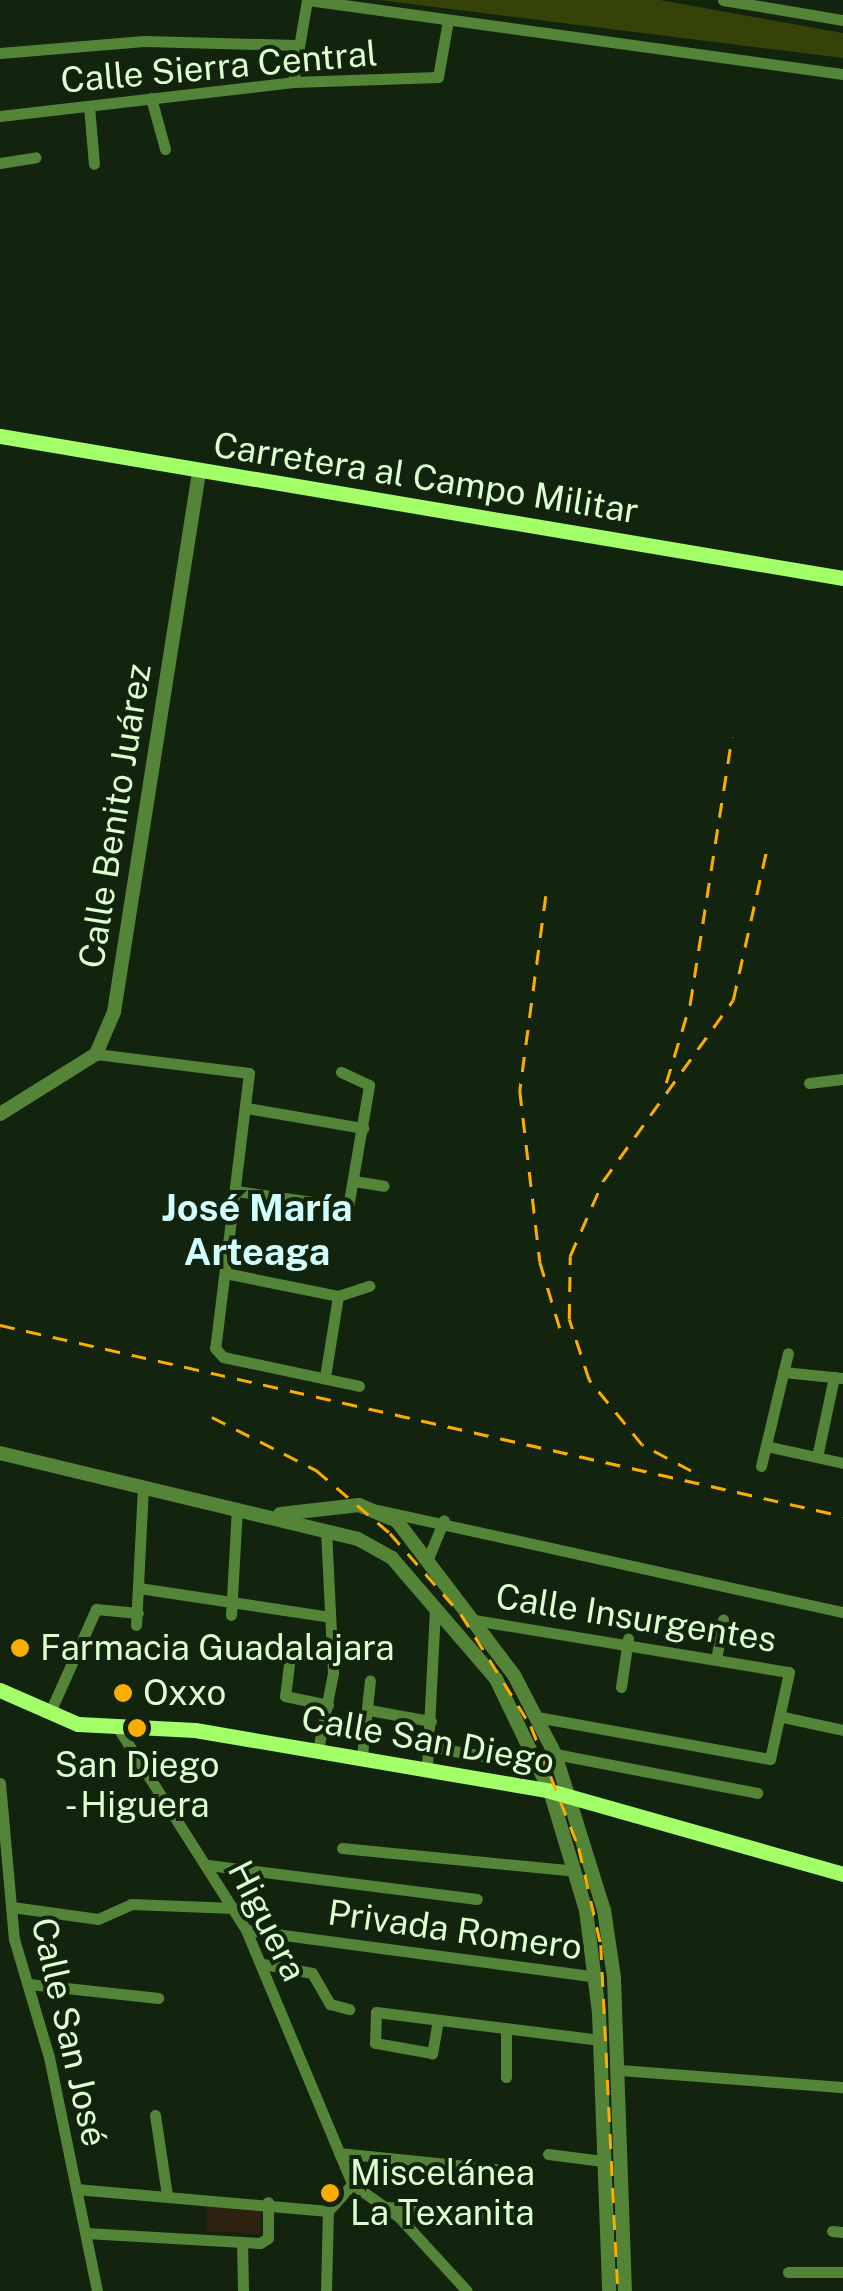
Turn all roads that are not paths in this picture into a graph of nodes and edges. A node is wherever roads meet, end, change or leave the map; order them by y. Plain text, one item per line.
1 (307, 0) edge
2 (723, 0) edge
3 (448, 20) junction
4 (843, 20) edge
5 (296, 44) junction
6 (0, 53) edge
7 (843, 74) edge
8 (292, 82) junction
9 (151, 98) junction
10 (89, 106) junction
11 (0, 116) edge
12 (165, 149) dead end
13 (36, 157) dead end
14 (0, 163) edge
15 (94, 164) dead end
16 (0, 436) edge
17 (199, 472) junction
18 (843, 578) edge
19 (96, 1054) junction
20 (341, 1072) dead end
21 (843, 1078) edge
22 (809, 1084) dead end
23 (247, 1108) junction
24 (0, 1114) edge
25 (362, 1128) junction
26 (354, 1180) junction
27 (384, 1186) dead end
28 (236, 1191) junction
29 (225, 1273) junction
30 (369, 1286) dead end
31 (338, 1296) junction
32 (788, 1353) dead end
33 (783, 1372) junction
34 (325, 1377) junction
35 (839, 1377) edge
36 (360, 1386) dead end
37 (766, 1446) junction
38 (0, 1452) edge
39 (817, 1457) junction
40 (843, 1463) edge
41 (761, 1466) dead end
42 (143, 1486) junction
43 (237, 1508) junction
44 (378, 1510) junction
45 (266, 1514) junction
46 (444, 1520) junction
47 (326, 1530) junction
48 (427, 1561) junction
49 (139, 1588) junction
50 (436, 1604) junction
51 (231, 1609) junction
52 (843, 1612) edge
53 (330, 1617) junction
54 (474, 1620) junction
55 (723, 1620) dead end
56 (628, 1639) junction
57 (716, 1654) junction
58 (289, 1664) dead end
59 (370, 1680) dead end
60 (621, 1687) dead end
61 (0, 1690) edge
62 (328, 1704) junction
63 (369, 1710) junction
64 (50, 1712) junction
65 (537, 1717) junction
66 (783, 1718) junction
67 (431, 1722) junction
68 (118, 1728) junction
69 (843, 1730) edge
70 (430, 1747) junction
71 (318, 1750) junction
72 (556, 1754) junction
73 (362, 1756) junction
74 (538, 1765) junction
75 (427, 1767) junction
76 (0, 1783) edge
77 (550, 1791) junction
78 (756, 1793) dead end
79 (570, 1797) junction
80 (342, 1848) dead end
81 (208, 1865) junction
82 (575, 1870) junction
83 (843, 1874) edge
84 (478, 1898) dead end
85 (12, 1908) junction
86 (234, 1908) junction
87 (246, 1930) junction
88 (263, 1964) junction
89 (596, 1978) junction
90 (30, 1984) junction
91 (158, 1998) dead end
92 (349, 2009) dead end
93 (438, 2020) junction
94 (506, 2029) junction
95 (600, 2040) junction
96 (620, 2070) junction
97 (506, 2077) dead end
98 (843, 2087) edge
99 (155, 2115) dead end
100 (340, 2153) junction
101 (548, 2154) dead end
102 (603, 2160) junction
103 (505, 2170) dead end
104 (352, 2184) junction
105 (76, 2190) junction
106 (167, 2195) junction
107 (268, 2202) junction
108 (386, 2207) junction
109 (328, 2210) junction
110 (510, 2215) dead end
111 (86, 2232) junction
112 (242, 2242) junction
113 (788, 2272) dead end
114 (843, 2272) edge
115 (96, 2291) edge
116 (244, 2291) edge
117 (326, 2291) edge
118 (467, 2291) edge
119 (609, 2291) edge
120 (625, 2291) edge

1 - 3 street
1 - 5 street
2 - 4 street
3 - 7 street
3 - 8 street, Calle Sierra Central
5 - 6 street
5 - 8 street
8 - 9 street, Calle Sierra Central
9 - 10 street, Calle Sierra Central
9 - 12 street
10 - 11 street, Calle Sierra Central
10 - 15 street
13 - 14 street
16 - 17 main road, Carretera al Campo Militar
17 - 18 main road, Carretera al Campo Militar
17 - 19 street, Calle Benito Juárez
19 - 23 street
19 - 24 street
20 - 25 street
21 - 22 street
23 - 25 street
23 - 28 street
25 - 26 street
26 - 27 street
26 - 28 street
28 - 29 street
29 - 31 street
29 - 34 street
30 - 31 street
31 - 34 street
32 - 33 street
33 - 35 street
33 - 37 street
34 - 36 street
35 - 39 street
37 - 39 street
37 - 41 street
38 - 42 street
39 - 40 street
42 - 43 street
42 - 49 street
43 - 45 street
43 - 51 street
44 - 45 street
44 - 46 street
44 - 48 street
45 - 47 street
46 - 48 street
46 - 52 street
47 - 50 street
47 - 53 street
48 - 54 street
49 - 51 street
49 - 64 street
50 - 67 street
50 - 74 street
51 - 53 street
53 - 62 street
54 - 56 street, Calle Insurgentes
54 - 65 street
55 - 57 street
56 - 57 street, Calle Insurgentes
56 - 60 street
57 - 66 street, Calle Insurgentes
58 - 62 street
59 - 63 street
61 - 64 main road, Calle San Diego
62 - 71 street
63 - 67 street
63 - 73 street
64 - 68 main road, Calle San Diego
65 - 66 street
65 - 72 street
66 - 69 street
67 - 70 street
68 - 71 main road, Calle San Diego
68 - 81 street, Higuera
70 - 74 street
70 - 75 street
71 - 73 main road, Calle San Diego
72 - 78 street
72 - 79 street
73 - 75 main road, Calle San Diego
74 - 77 street
75 - 77 main road, Calle San Diego
76 - 85 street, Calle San José
77 - 79 main road, Calle San Diego
77 - 82 street
79 - 83 main road, Calle San Diego
79 - 96 street
80 - 82 street
81 - 84 street
81 - 86 street, Higuera
82 - 89 street
85 - 86 street
85 - 90 street, Calle San José
86 - 87 street, Higuera
87 - 88 street, Higuera
87 - 89 street, Privada Romero
88 - 92 street
88 - 100 street, Higuera
89 - 95 street
90 - 91 street
90 - 105 street, Calle San José
93 - 93 street
93 - 94 street
94 - 95 street
94 - 97 street
95 - 102 street
96 - 98 street
96 - 120 street
99 - 106 street
100 - 103 street
100 - 104 street, Higuera
101 - 102 street
102 - 119 street
104 - 108 street
104 - 109 street
105 - 106 street
105 - 111 street, Calle San José
106 - 107 street
107 - 109 street
107 - 112 street
108 - 110 street
108 - 118 street
109 - 117 street
111 - 112 street
111 - 115 street, Calle San José
112 - 116 street
113 - 114 street

